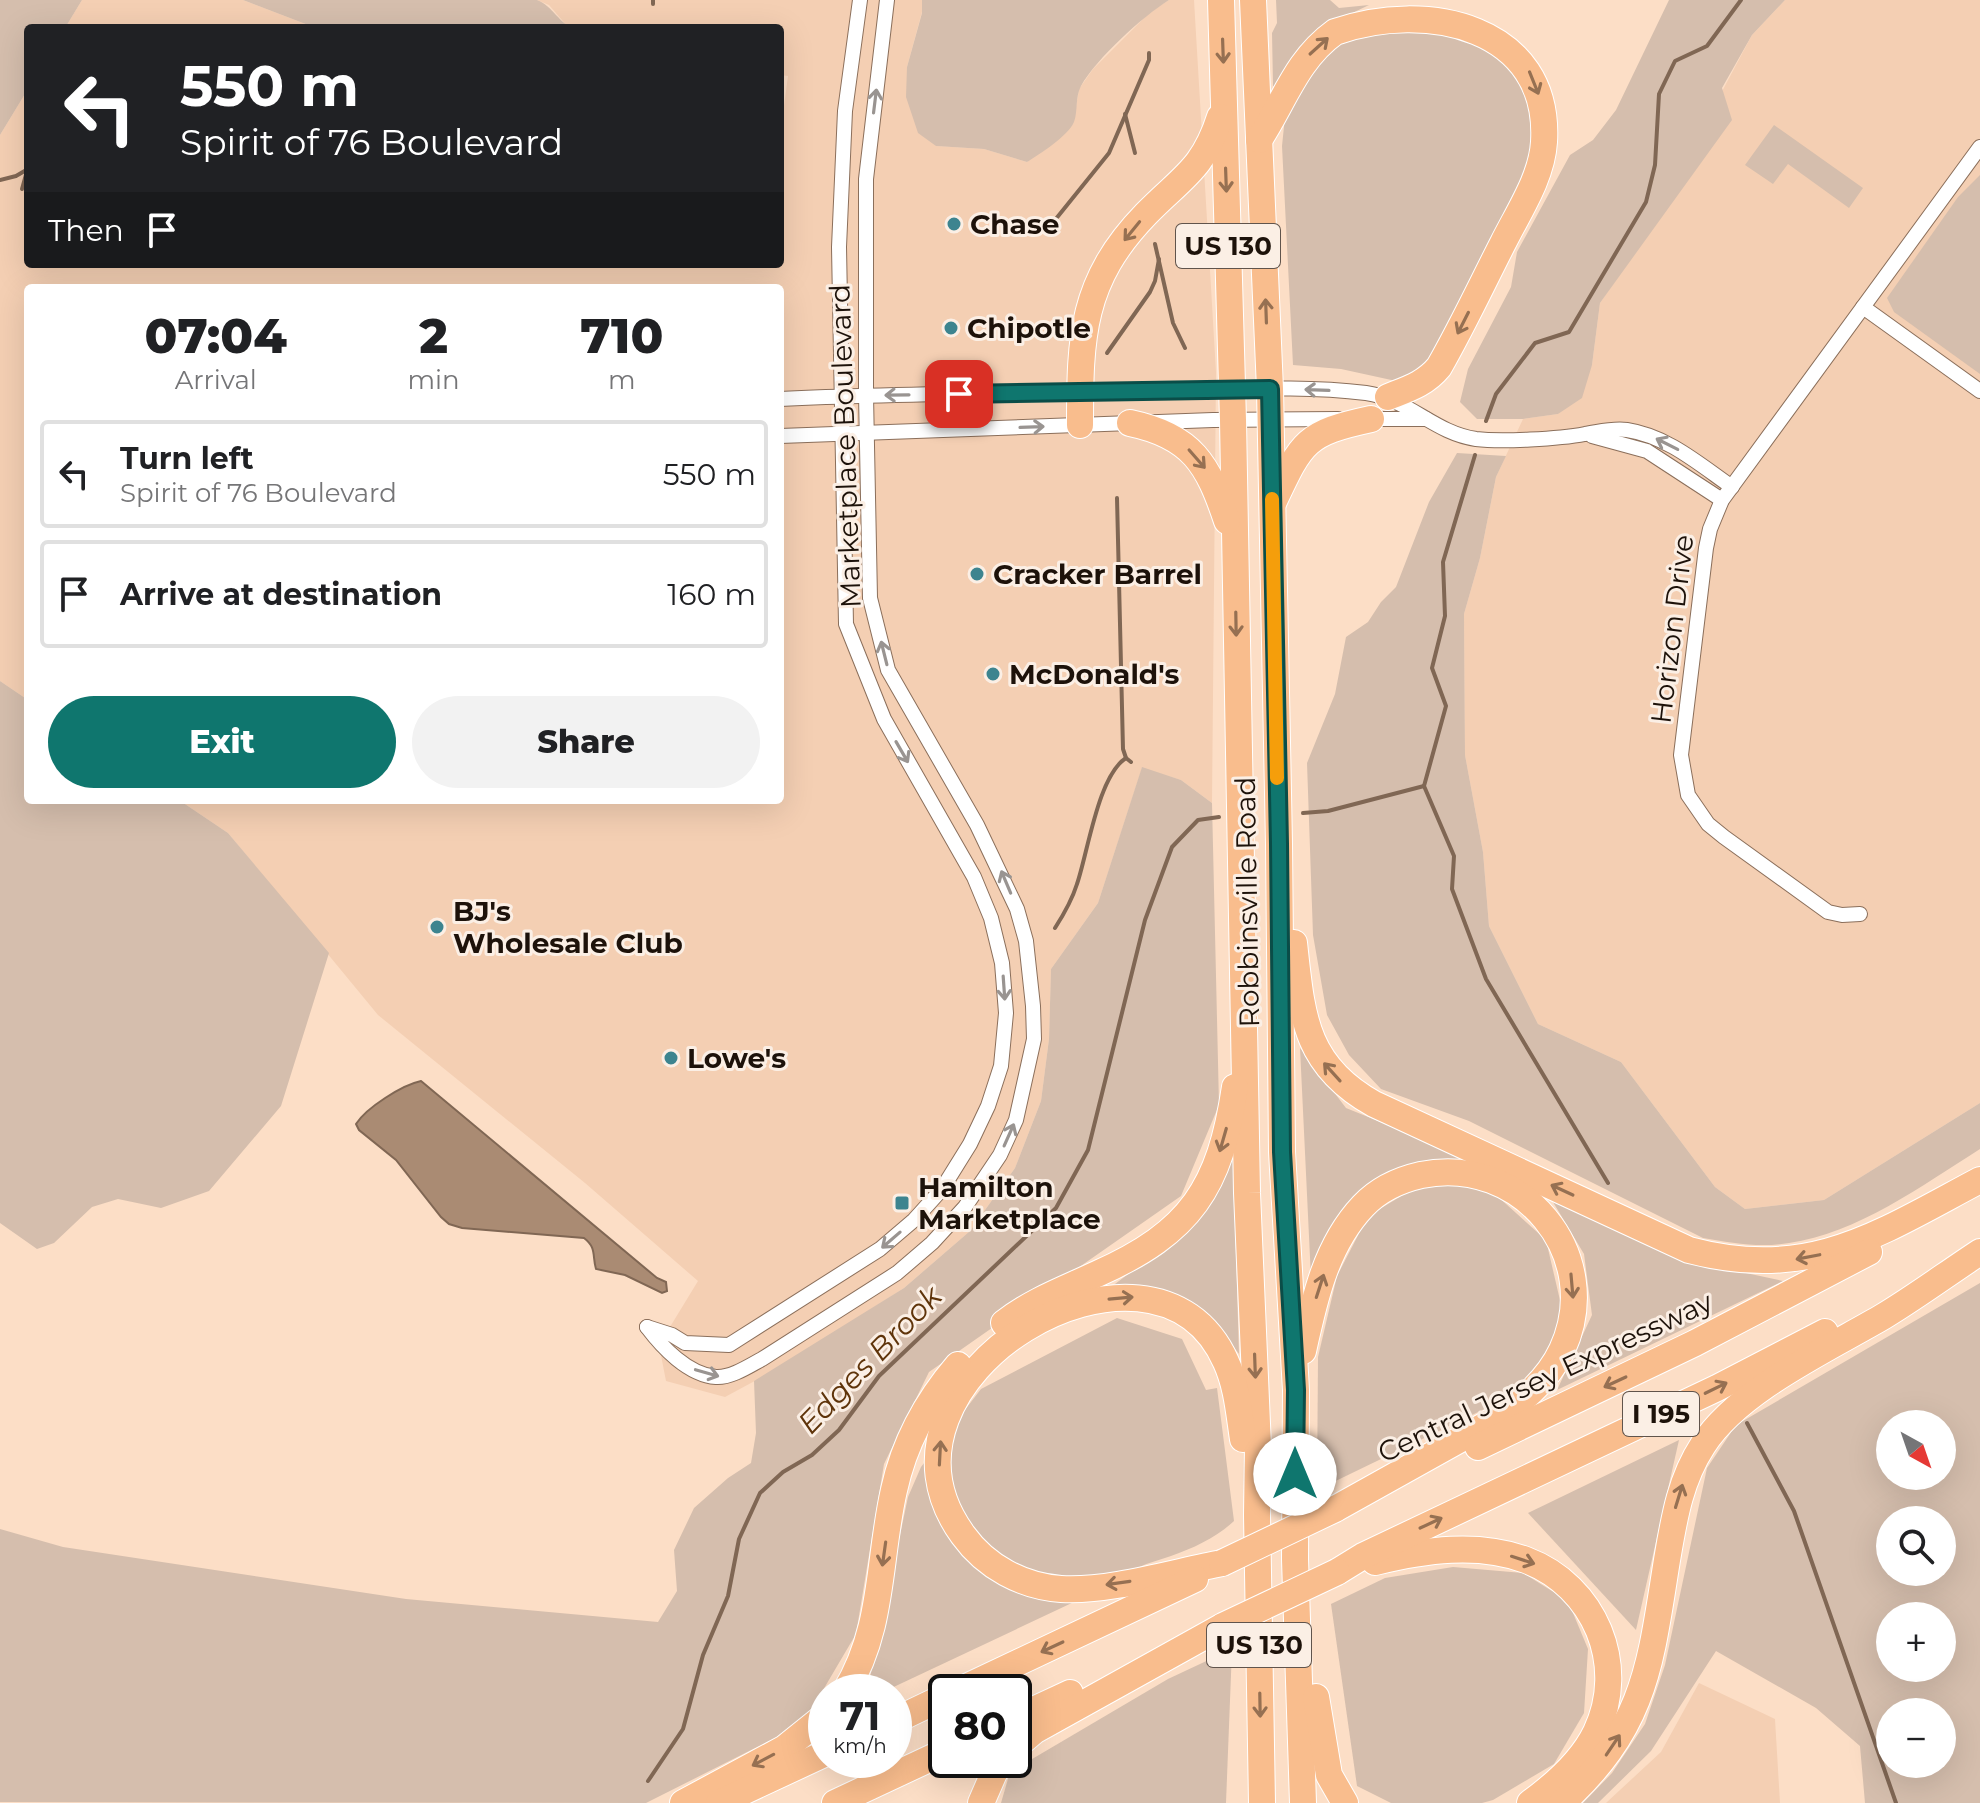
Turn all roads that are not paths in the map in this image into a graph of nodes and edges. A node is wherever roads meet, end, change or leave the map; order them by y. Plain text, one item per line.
1 (860, 0) edge
2 (887, 0) edge
3 (1221, 0) edge
4 (1253, 0) edge
5 (1224, 102) junction
6 (1259, 140) junction
7 (1980, 147) edge
8 (1863, 307) junction
9 (1270, 389) junction
10 (1231, 390) junction
11 (1980, 391) edge
12 (1080, 392) junction
13 (866, 395) junction
14 (842, 396) junction
15 (1388, 397) junction
16 (784, 399) edge
17 (1371, 419) junction
18 (1427, 419) junction
19 (1233, 420) junction
20 (1271, 421) junction
21 (1130, 423) junction
22 (1080, 425) junction
23 (866, 432) junction
24 (843, 434) junction
25 (1584, 435) junction
26 (784, 436) edge
27 (1732, 487) junction
28 (1722, 500) junction
29 (1272, 504) junction
30 (1234, 546) junction
31 (1278, 798) junction
32 (1860, 914) dead end
33 (1245, 1036) junction
34 (1980, 1180) edge
35 (1980, 1187) edge
36 (1980, 1245) edge
37 (1980, 1252) edge
38 (1296, 1390) junction
39 (1335, 1509) junction
40 (1257, 1515) junction
41 (1222, 1563) junction
42 (1337, 1572) junction
43 (1298, 1599) junction
44 (1223, 1626) junction
45 (855, 1674) edge
46 (994, 1674) edge
47 (1032, 1711) edge
48 (808, 1729) edge
49 (1032, 1733) edge
50 (928, 1759) edge
51 (808, 1761) edge
52 (1262, 1775) junction
53 (992, 1778) edge
54 (683, 1803) edge
55 (719, 1803) edge
56 (835, 1803) edge
57 (981, 1803) edge
58 (1253, 1803) edge
59 (1262, 1803) edge
60 (1303, 1803) edge
61 (1345, 1803) edge
62 (1530, 1803) edge
63 (1562, 1803) edge

1 - 14 street, Marketplace Boulevard
13 -> 2 street, Marketplace Boulevard
3 -> 5 highway, Robbinsville Road / US 130
4 - 6 highway, Robbinsville Road / US 130
5 -> 10 highway, Robbinsville Road / US 130
5 -> 12 highway
9 -> 6 highway, Robbinsville Road / US 130
6 -> 15 highway
7 - 8 street, Horizon Drive
8 - 11 street
8 - 27 street, Horizon Drive
9 - 10 street
15 -> 9 street
9 - 20 highway, Robbinsville Road / US 130
10 - 12 street
10 - 19 highway, Robbinsville Road / US 130
12 -> 13 street
12 - 22 highway
13 - 14 street
13 - 23 street, Marketplace Boulevard
14 - 16 street
14 - 24 street, Marketplace Boulevard
15 - 18 street
17 - 18 street
17 - 20 street
17 - 29 highway
18 - 25 street
19 - 20 street
19 - 21 street
19 - 30 highway, Robbinsville Road / US 130
20 - 29 highway, Robbinsville Road / US 130
21 - 22 street
21 -> 30 highway
23 -> 22 street
23 - 24 street
24 -> 23 street, Marketplace Boulevard
24 - 26 street
27 -> 25 street
25 - 28 street
27 - 28 street, Horizon Drive
28 - 32 street, Horizon Drive
29 - 31 highway, Robbinsville Road / US 130
30 -> 33 highway, Robbinsville Road / US 130
34 -> 31 highway
31 - 38 highway, Robbinsville Road / US 130
33 -> 40 highway, Robbinsville Road / US 130
33 -> 45 highway
35 -> 39 highway, Central Jersey Expressway / I 195
42 -> 36 highway, I 195
63 -> 37 highway
38 -> 39 highway
38 - 43 highway, Robbinsville Road / US 130
39 - 41 highway, Central Jersey Expressway / I 195, bridge
41 -> 40 highway
40 -> 52 highway, Robbinsville Road / US 130
41 -> 46 highway, Central Jersey Expressway / I 195
42 - 44 highway, I 195, bridge
42 -> 62 highway
43 - 60 highway, Robbinsville Road / US 130
43 - 61 highway
44 - 47 highway, I 195
44 - 49 highway
48 -> 54 highway
50 - 56 highway
51 - 55 highway
52 - 58 highway
52 - 59 highway, Robbinsville Road / US 130
53 - 57 highway

